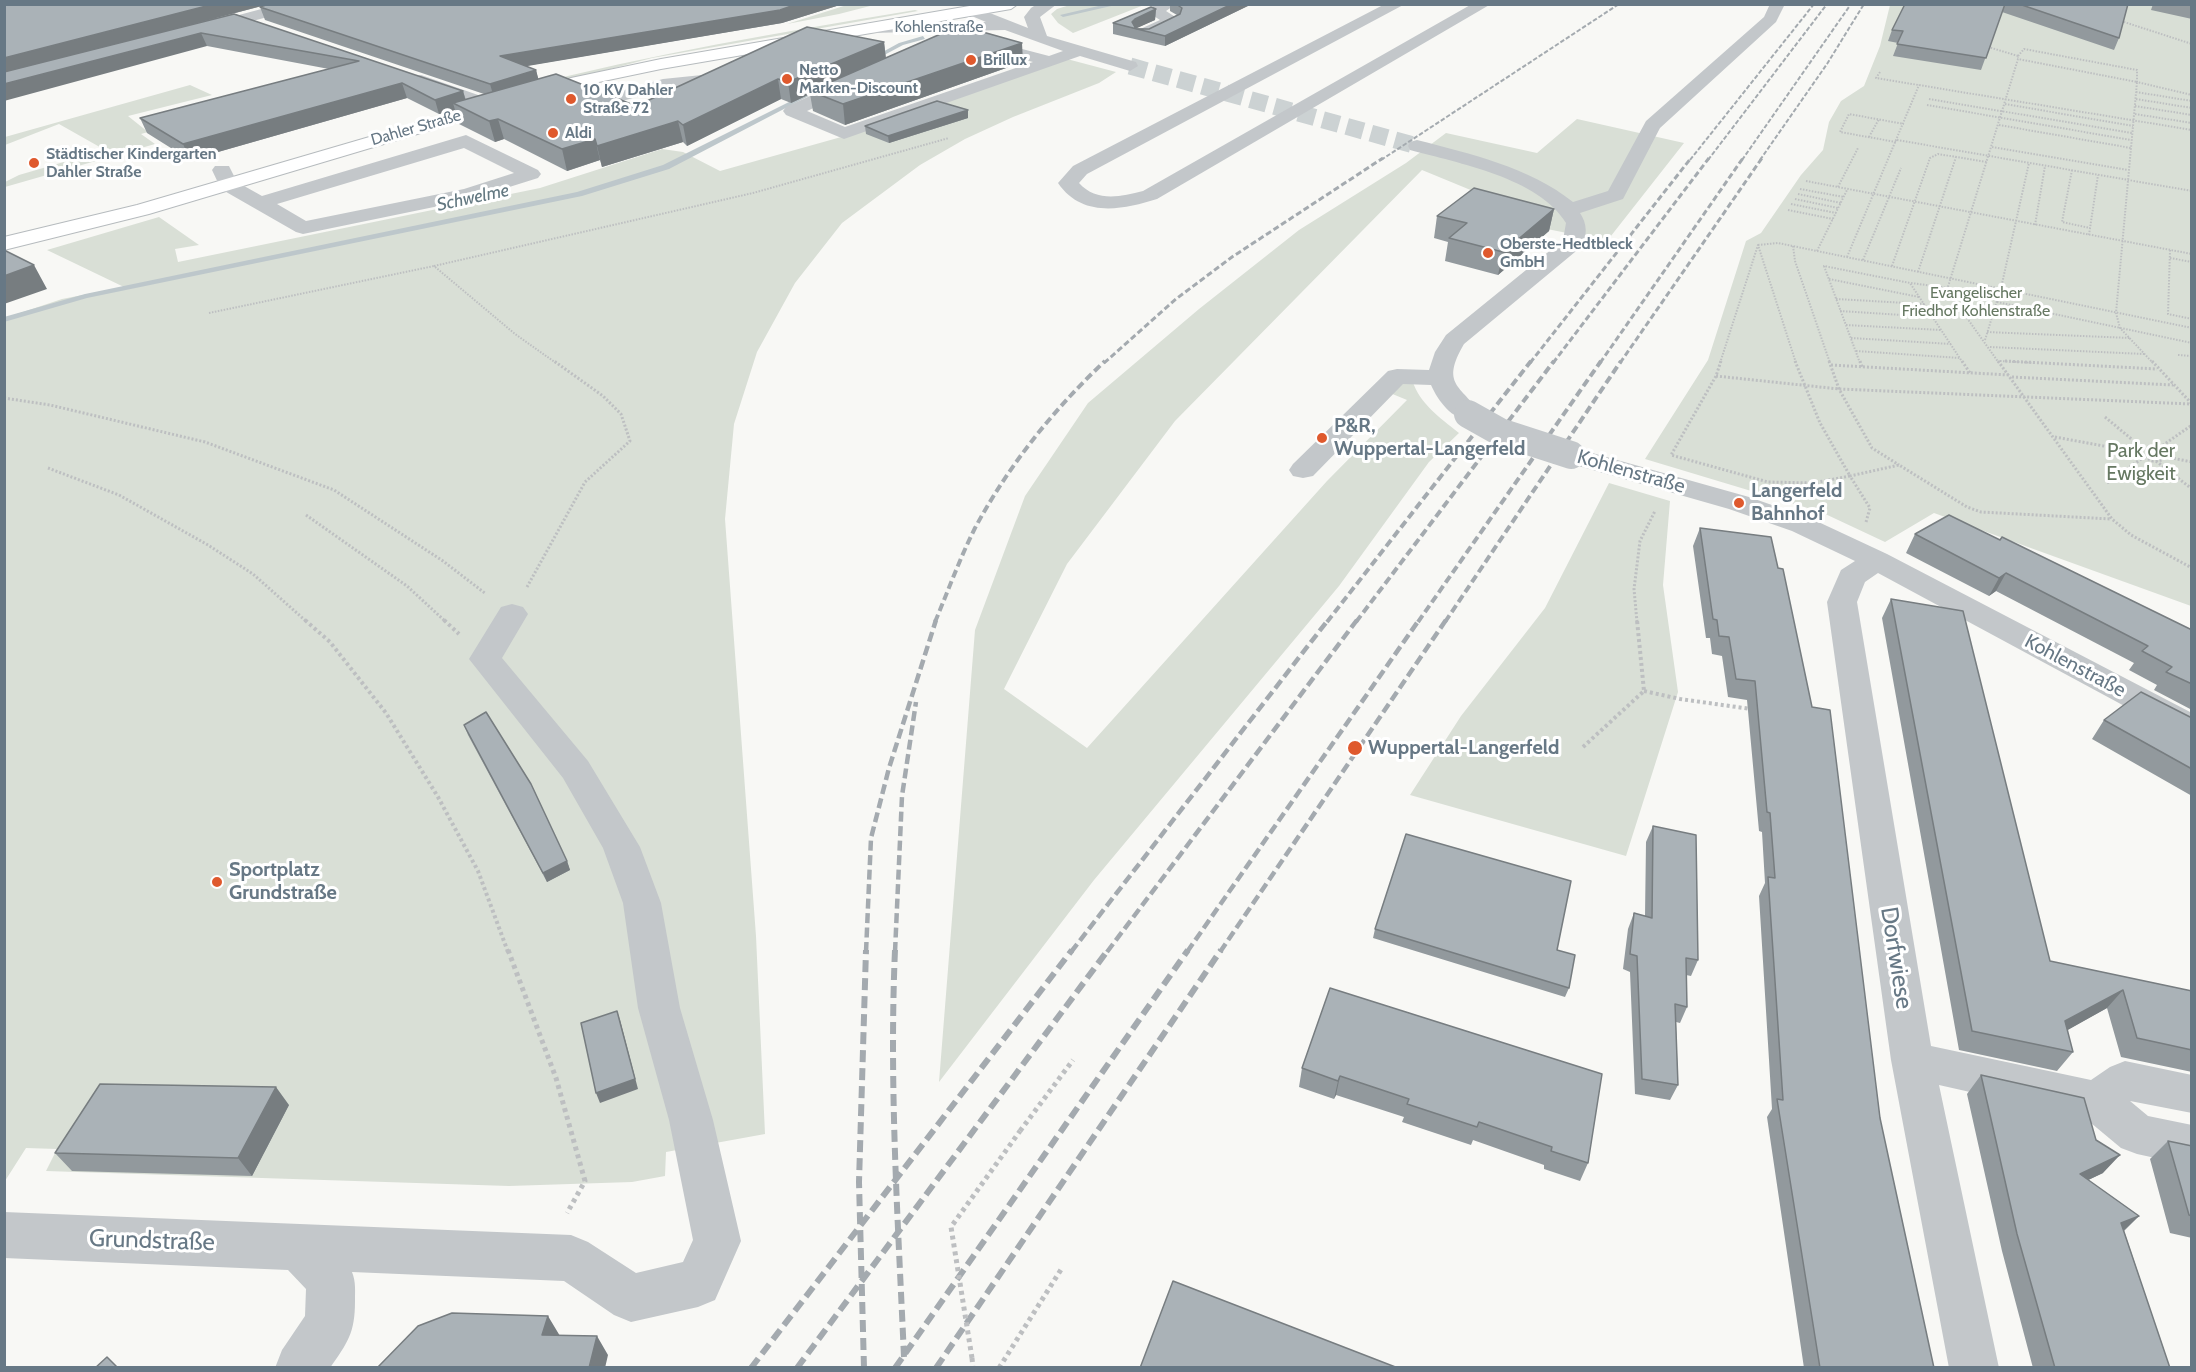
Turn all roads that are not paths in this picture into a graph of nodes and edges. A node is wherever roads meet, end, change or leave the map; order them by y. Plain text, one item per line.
1 (300, 4) edge
2 (927, 4) edge
3 (1011, 4) edge
4 (1050, 4) edge
5 (1169, 4) edge
6 (1398, 4) edge
7 (1484, 4) edge
8 (1778, 4) edge
9 (965, 8) edge
10 (866, 18) junction
11 (241, 20) junction
12 (1010, 27) junction
13 (275, 31) edge
14 (185, 34) edge
15 (1142, 34) edge
16 (1040, 39) junction
17 (941, 43) edge
18 (1079, 51) junction
19 (1050, 60) junction
20 (1130, 66) tunnel mouth
21 (401, 73) edge
22 (867, 77) edge
23 (571, 83) junction
24 (472, 97) junction
25 (612, 99) junction
26 (676, 99) edge
27 (492, 106) junction
28 (638, 109) edge
29 (1418, 146) tunnel mouth
30 (225, 178) junction
31 (251, 178) junction
32 (285, 195) junction
33 (260, 202) junction
34 (1571, 209) junction
35 (4, 244) edge
36 (1441, 378) junction
37 (1303, 470) dead end
38 (1861, 553) junction
39 (512, 614) road end
40 (2192, 728) edge
41 (1912, 1060) junction
42 (2192, 1094) edge
43 (2097, 1101) junction
44 (2192, 1146) edge
45 (4, 1235) edge
46 (298, 1247) junction
47 (300, 1368) edge
48 (1974, 1368) edge

1 - 11 street
2 - 10 main road, Dahler Straße
3 - 9 main road, Dahler Straße
4 - 16 street
5 - 15 street
6 - 7 street
8 - 34 street
9 - 10 main road, Dahler Straße
9 - 12 street, Kohlenstraße
10 - 12 street, Kohlenstraße
10 - 23 main road, Dahler Straße
10 - 24 main road, Dahler Straße
11 - 13 street
11 - 14 street
12 - 16 street, Kohlenstraße
16 - 18 street, Kohlenstraße
17 - 19 street
18 - 19 street
18 - 20 street, Kohlenstraße
19 - 22 street
21 - 24 street
23 - 25 street
23 - 27 main road, Dahler Straße
24 - 27 street
24 - 30 main road, Dahler Straße
25 - 26 street
25 - 28 street
27 - 31 main road, Dahler Straße
29 - 34 street
30 - 31 main road, Dahler Straße
30 - 33 street
30 - 35 main road, Dahler Straße
31 - 32 street
32 - 33 street
32 - 33 street
34 - 36 street
36 - 37 street
36 - 38 street, Kohlenstraße, bridge
38 - 40 street, Kohlenstraße
38 - 41 street, Dorfwiese
39 - 46 street, Grundstraße
41 - 43 street
41 - 48 street, Dorfwiese
42 - 43 street
43 - 44 street
45 - 46 street, Grundstraße
46 - 47 street

